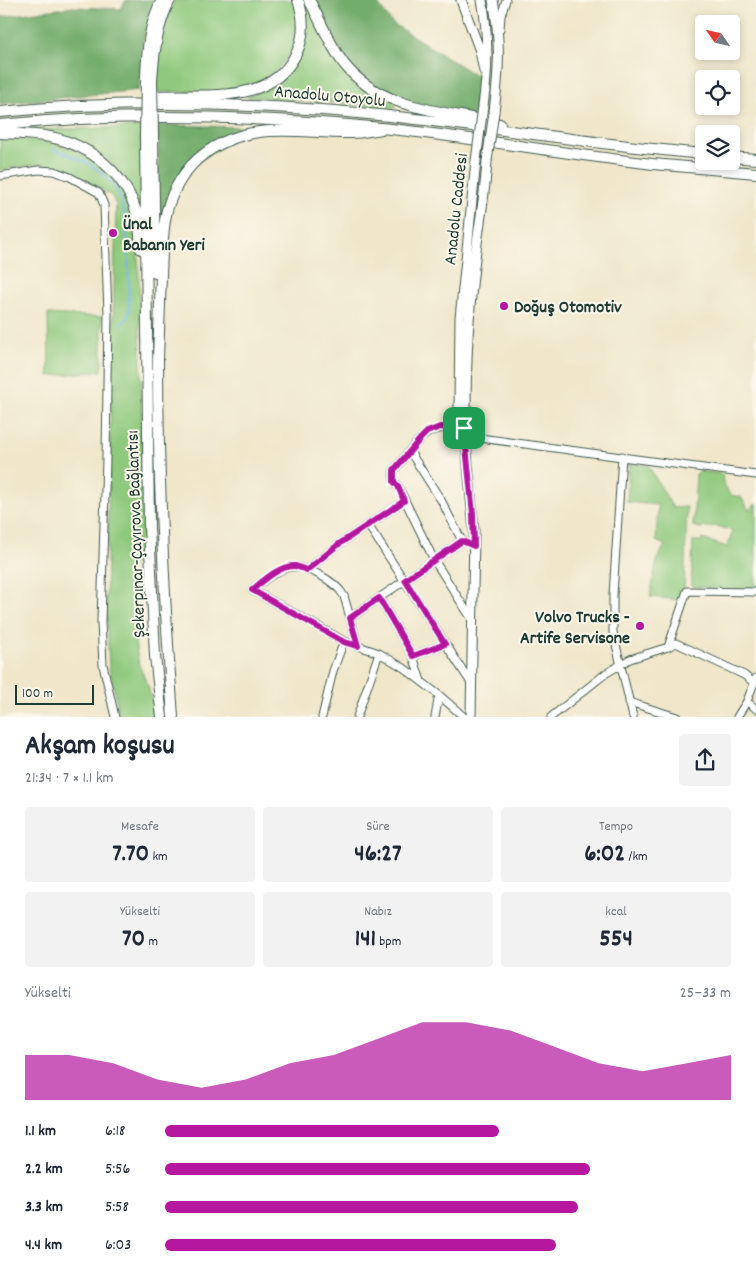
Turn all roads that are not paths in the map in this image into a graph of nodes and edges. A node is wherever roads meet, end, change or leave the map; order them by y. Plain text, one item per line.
1 (162, 0) edge
2 (170, 0) edge
3 (298, 0) edge
4 (309, 0) edge
5 (461, 0) edge
6 (482, 0) edge
7 (493, 0) edge
8 (506, 0) edge
9 (499, 42) junction
10 (149, 79) junction
11 (486, 82) junction
12 (98, 104) junction
13 (0, 112) edge
14 (0, 125) edge
15 (382, 128) junction
16 (0, 133) edge
17 (149, 136) junction
18 (552, 137) junction
19 (695, 153) edge
20 (740, 158) edge
21 (756, 159) edge
22 (756, 173) edge
23 (0, 176) edge
24 (146, 350) junction
25 (158, 409) junction
26 (464, 428) junction
27 (410, 452) junction
28 (622, 456) junction
29 (756, 475) edge
30 (404, 501) junction
31 (368, 524) junction
32 (462, 541) junction
33 (474, 546) junction
34 (434, 560) junction
35 (307, 570) junction
36 (405, 580) junction
37 (756, 592) edge
38 (379, 598) junction
39 (350, 618) junction
40 (473, 621) junction
41 (344, 642) junction
42 (445, 644) junction
43 (358, 646) junction
44 (668, 647) junction
45 (379, 653) junction
46 (413, 656) junction
47 (621, 665) junction
48 (755, 680) edge
49 (421, 681) junction
50 (472, 683) junction
51 (440, 695) junction
52 (747, 700) junction
53 (629, 702) junction
54 (756, 709) edge
55 (115, 717) edge
56 (162, 717) edge
57 (173, 717) edge
58 (322, 717) edge
59 (357, 717) edge
60 (435, 717) edge
61 (464, 717) edge
62 (471, 717) edge
63 (551, 717) edge
64 (633, 717) edge
65 (677, 717) edge
66 (737, 717) edge

1 - 10 highway
2 - 10 highway
3 - 12 highway
4 - 18 highway
5 - 11 main road
6 - 11 main road, Anadolu Caddesi
7 - 9 main road, Anadolu Caddesi
8 - 9 street
9 - 26 main road, Anadolu Caddesi, bridge
10 - 17 highway, bridge
11 - 26 main road, Anadolu Caddesi, bridge
12 - 13 highway, Anadolu Otoyolu
12 - 18 highway, Anadolu Otoyolu
14 - 15 highway, Anadolu Otoyolu
15 - 22 highway, Anadolu Otoyolu
15 - 25 highway
16 - 24 highway
17 - 24 highway
17 - 25 highway
18 - 19 highway, Anadolu Otoyolu
20 - 21 highway
23 - 55 street
24 - 56 highway, Şekerpınar-Çayırova Bağlantısı
25 - 57 highway, Şekerpınar-Çayırova Bağlantısı
26 - 27 street
26 - 28 street
26 - 33 main road, Anadolu Caddesi
27 - 30 street
27 - 32 street
28 - 29 street
28 - 47 street
30 - 31 street
30 - 34 street
31 - 35 street
31 - 36 street
32 - 33 street
32 - 34 street
33 - 40 main road, Anadolu Caddesi
34 - 36 street
34 - 40 street
35 - 39 street
35 - 41 street
36 - 38 street
36 - 42 street
37 - 44 street
38 - 39 street
38 - 46 street
39 - 43 street
40 - 50 main road, Anadolu Caddesi
41 - 43 street
41 - 58 street
42 - 46 street
42 - 50 street
43 - 45 street
44 - 47 street
44 - 48 street
45 - 49 street
45 - 59 street
46 - 49 street
47 - 53 street
47 - 63 street
48 - 52 street
49 - 51 street
50 - 62 main road, Anadolu Caddesi
51 - 60 street
51 - 61 street
52 - 54 street
52 - 66 street
53 - 64 street
53 - 65 street

